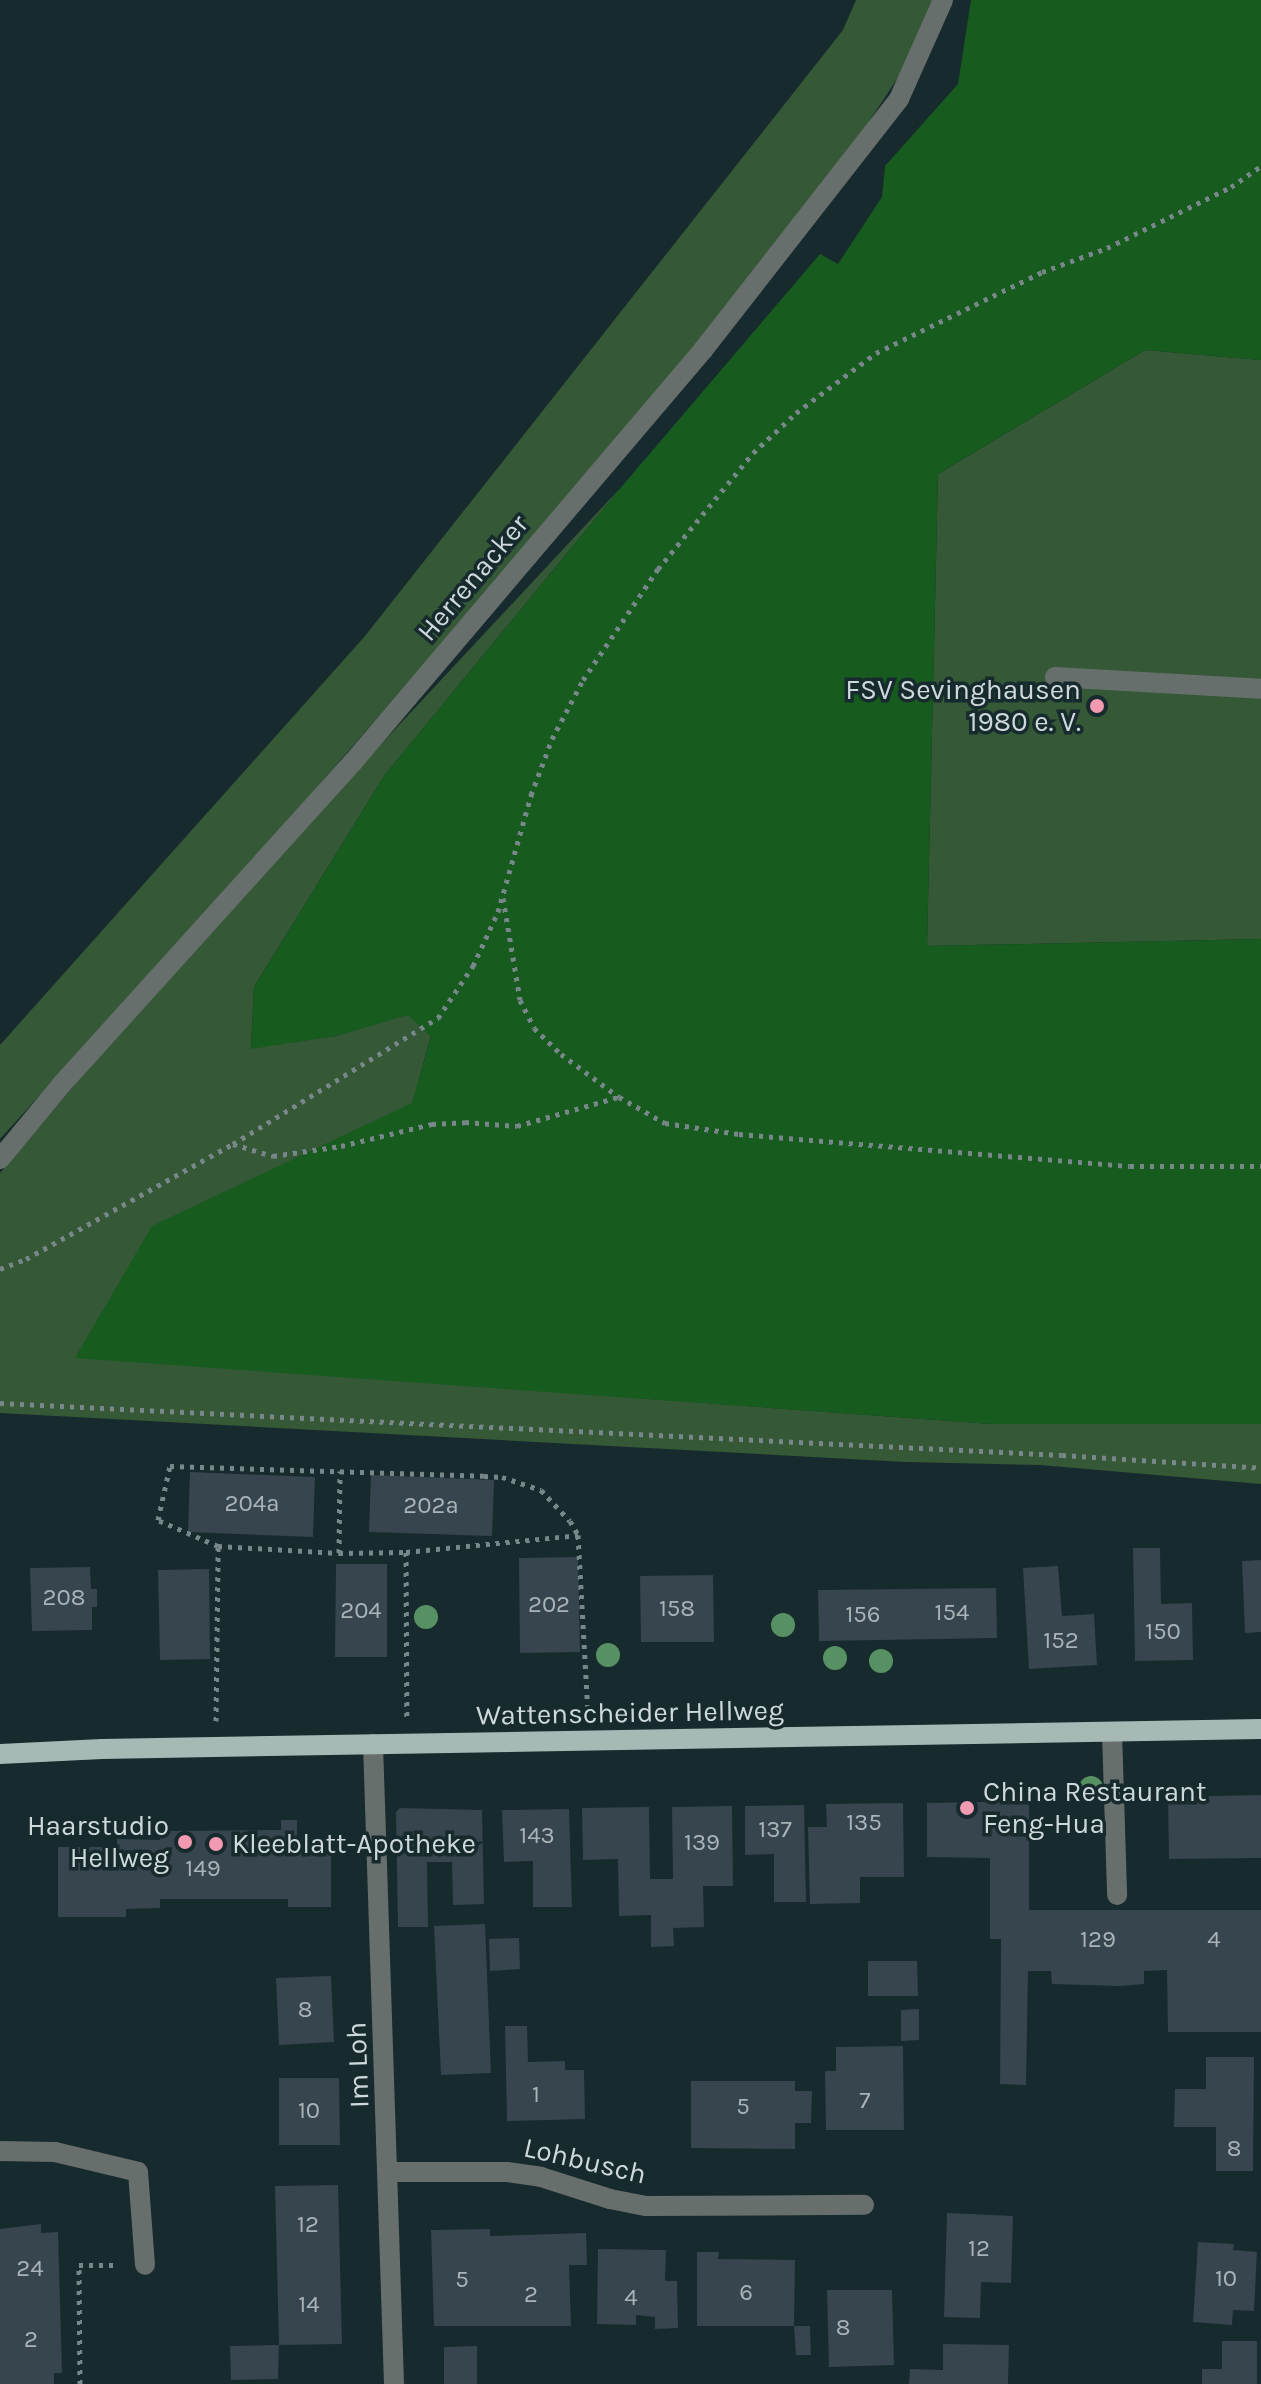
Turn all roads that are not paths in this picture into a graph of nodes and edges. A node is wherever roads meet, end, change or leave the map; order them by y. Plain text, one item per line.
1 (943, 0) edge
2 (1055, 677) dead end
3 (1261, 689) edge
4 (0, 1159) edge
5 (1261, 1729) edge
6 (1112, 1732) junction
7 (373, 1744) junction
8 (0, 1754) edge
9 (1117, 1895) dead end
10 (0, 2151) edge
11 (389, 2172) junction
12 (864, 2205) dead end
13 (145, 2265) road end
14 (394, 2384) edge

1 - 4 street, Herrenacker
2 - 3 street
5 - 6 main road, Wattenscheider Hellweg
6 - 7 main road, Wattenscheider Hellweg
6 - 9 street
7 - 8 main road, Wattenscheider Hellweg
7 - 11 street, Im Loh
10 - 13 street
11 - 12 street, Lohbusch
11 - 14 street, Im Loh

